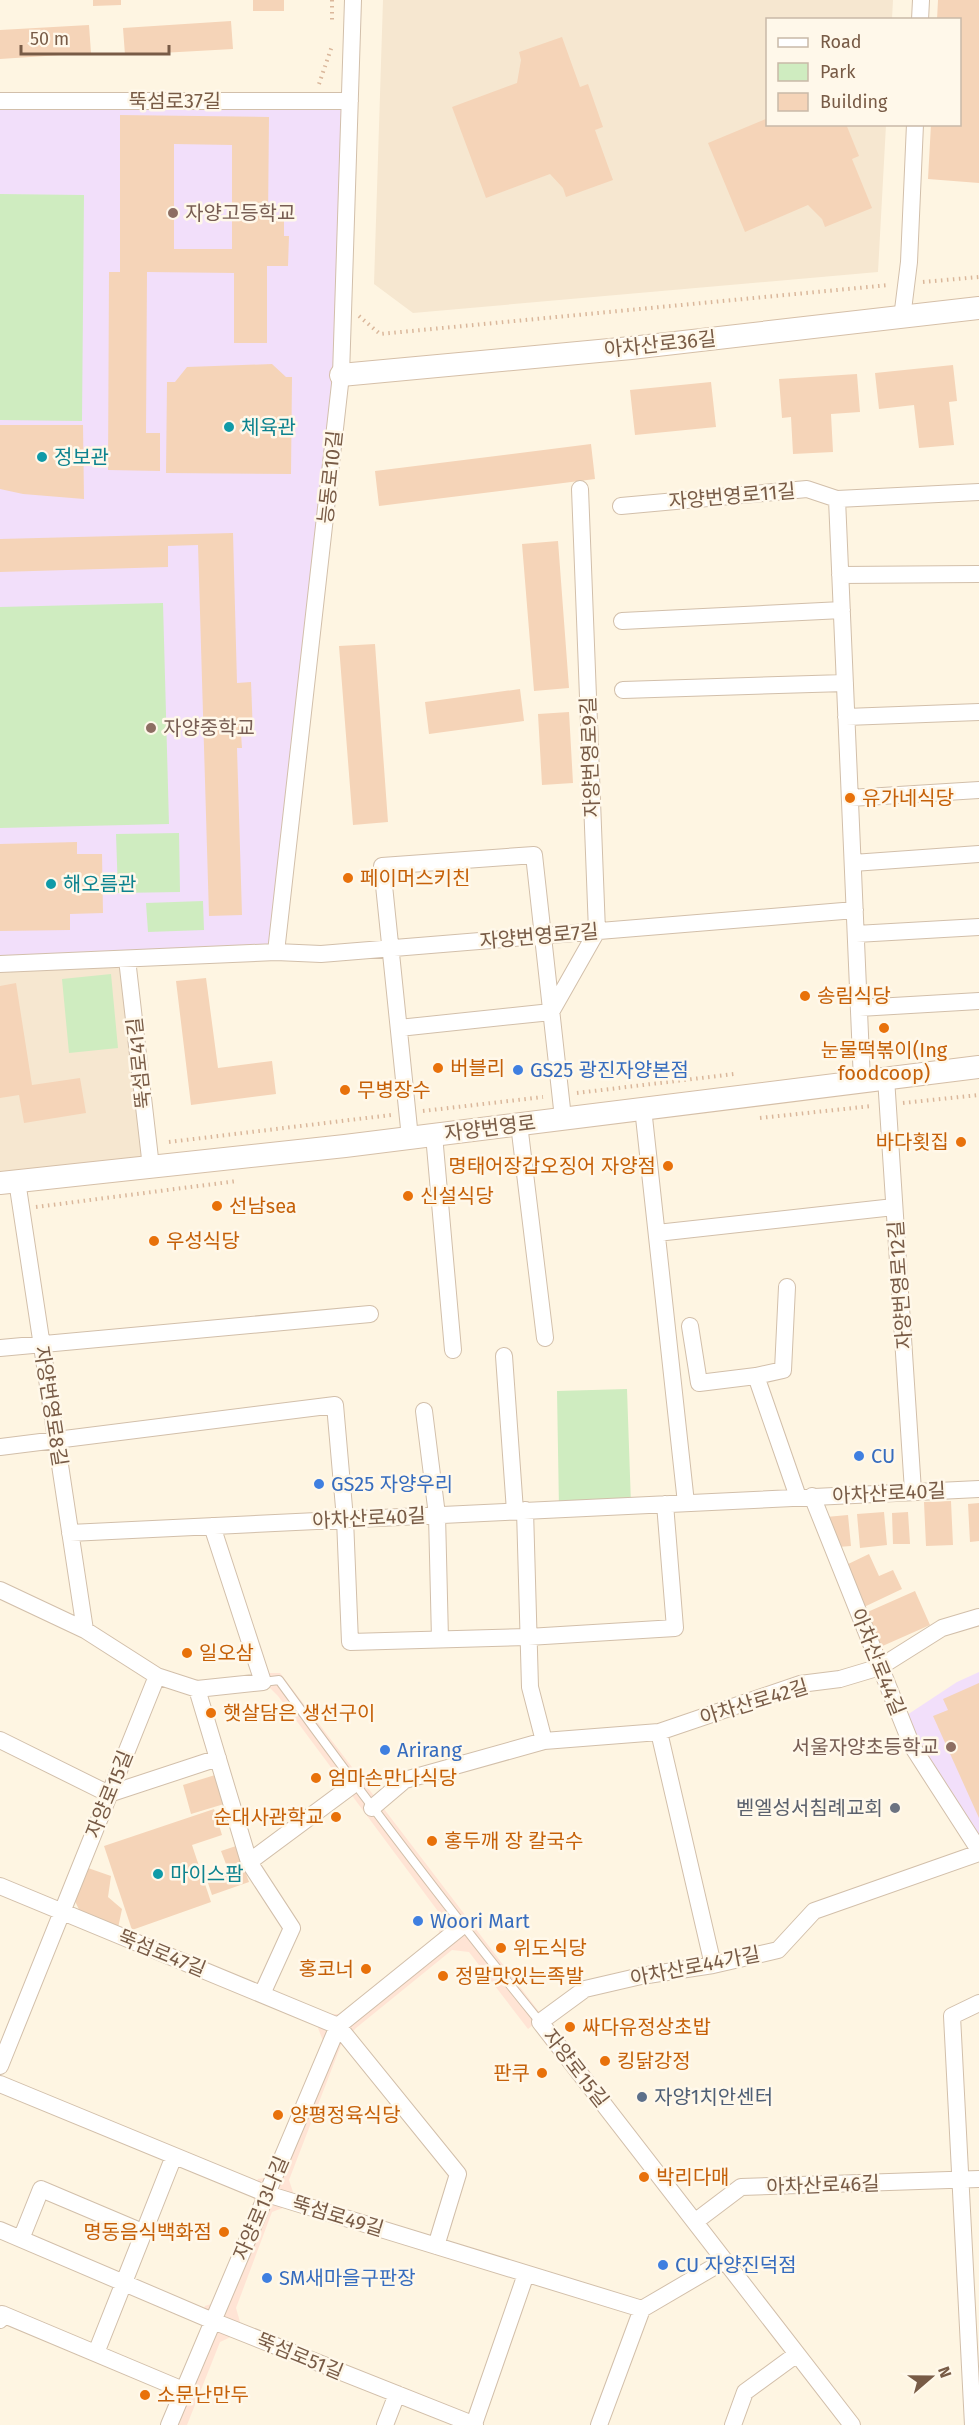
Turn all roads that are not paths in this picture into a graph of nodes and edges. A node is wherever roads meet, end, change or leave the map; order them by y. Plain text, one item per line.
1 (353, 0) edge
2 (921, 0) edge
3 (920, 18) edge
4 (0, 101) edge
5 (350, 101) junction
6 (915, 126) edge
7 (979, 308) edge
8 (902, 318) junction
9 (341, 375) junction
10 (580, 489) dead end
11 (979, 492) edge
12 (837, 499) junction
13 (621, 506) dead end
14 (979, 574) edge
15 (840, 575) junction
16 (842, 610) junction
17 (622, 621) dead end
18 (845, 682) junction
19 (623, 690) dead end
20 (979, 712) edge
21 (846, 717) junction
22 (979, 790) edge
23 (850, 798) junction
24 (979, 854) edge
25 (853, 863) junction
26 (855, 910) junction
27 (979, 927) edge
28 (597, 931) junction
29 (856, 934) junction
30 (542, 936) junction
31 (391, 948) junction
32 (276, 952) junction
33 (127, 959) junction
34 (0, 964) edge
35 (979, 1001) edge
36 (859, 1008) junction
37 (551, 1012) junction
38 (399, 1028) junction
39 (979, 1067) edge
40 (886, 1078) junction
41 (862, 1081) junction
42 (643, 1108) junction
43 (564, 1118) junction
44 (519, 1124) junction
45 (434, 1135) junction
46 (410, 1138) junction
47 (151, 1167) junction
48 (9, 1182) edge
49 (894, 1207) junction
50 (657, 1233) junction
51 (787, 1287) dead end
52 (370, 1314) dead end
53 (690, 1326) dead end
54 (545, 1338) dead end
55 (41, 1343) junction
56 (0, 1348) edge
57 (453, 1350) dead end
58 (504, 1356) dead end
59 (756, 1376) junction
60 (424, 1411) dead end
61 (56, 1440) junction
62 (0, 1447) edge
63 (979, 1488) edge
64 (913, 1491) junction
65 (805, 1497) junction
66 (686, 1503) junction
67 (665, 1504) junction
68 (520, 1511) junction
69 (437, 1515) junction
70 (345, 1519) junction
71 (212, 1526) junction
72 (70, 1533) junction
73 (0, 1590) edge
74 (979, 1617) edge
75 (85, 1630) junction
76 (528, 1637) junction
77 (440, 1639) junction
78 (880, 1668) junction
79 (157, 1676) junction
80 (263, 1682) junction
81 (197, 1689) junction
82 (659, 1732) junction
83 (0, 1740) edge
84 (544, 1741) junction
85 (218, 1758) junction
86 (354, 1784) junction
87 (109, 1794) junction
88 (372, 1808) junction
89 (979, 1852) edge
90 (249, 1862) junction
91 (0, 1886) edge
92 (62, 1912) junction
93 (462, 1926) junction
94 (713, 1965) junction
95 (262, 1994) junction
96 (979, 2003) edge
97 (540, 2022) junction
98 (338, 2026) junction
99 (0, 2066) edge
100 (2, 2089) edge
101 (174, 2156) junction
102 (979, 2179) edge
103 (962, 2180) junction
104 (267, 2194) junction
105 (696, 2221) junction
106 (0, 2230) edge
107 (145, 2233) junction
108 (21, 2239) junction
109 (435, 2246) junction
110 (724, 2260) junction
111 (526, 2274) junction
112 (125, 2284) junction
113 (642, 2309) junction
114 (1, 2317) edge
115 (213, 2321) junction
116 (974, 2334) edge
117 (96, 2353) junction
118 (797, 2354) junction
119 (183, 2390) junction
120 (397, 2394) junction
121 (169, 2425) edge
122 (385, 2425) edge
123 (475, 2425) edge
124 (599, 2425) edge
125 (733, 2425) edge
126 (852, 2425) edge
127 (973, 2425) edge

1 - 5 street, 능동로10길
2 - 3 street
4 - 5 street, 뚝섬로37길
5 - 9 street, 능동로10길
6 - 8 street
7 - 8 street, 아차산로36길
8 - 9 street, 아차산로36길
9 - 32 street, 능동로10길
10 - 28 street, 자양번영로9길
11 - 12 street
12 - 13 street, 자양번영로11길
12 - 15 street
14 - 15 street
15 - 16 street
16 - 17 street
16 - 18 street
18 - 19 street
18 - 21 street
20 - 21 street
21 - 23 street
22 - 23 street
23 - 25 street
24 - 25 street
25 - 26 street
26 - 28 street, 자양번영로7길
26 - 29 street
27 - 29 street
28 - 30 street, 자양번영로7길
28 - 37 street
29 - 36 street
30 - 31 street, 자양번영로7길
30 - 31 street
30 - 37 street
31 - 32 street, 자양번영로7길
31 - 38 street
32 - 33 street
33 - 34 street
33 - 47 street, 뚝섬로41길
35 - 36 street
36 - 41 street
37 - 38 street
37 - 43 street
38 - 46 street
39 - 40 street, 자양번영로
40 - 41 street, 자양번영로
40 - 49 street, 자양번영로12길
41 - 42 street, 자양번영로
42 - 43 street, 자양번영로
42 - 50 street
43 - 44 street, 자양번영로
44 - 45 street, 자양번영로
44 - 54 street
45 - 46 street, 자양번영로
45 - 57 street
46 - 47 street, 자양번영로
47 - 48 street, 자양번영로
48 - 55 street, 자양번영로8길
49 - 50 street
49 - 64 street, 자양번영로12길
50 - 66 street
51 - 59 street
52 - 55 street
53 - 59 street
55 - 56 street
55 - 61 street, 자양번영로8길
58 - 68 street
59 - 65 street
60 - 69 street
61 - 62 street
61 - 70 street
61 - 72 street, 자양번영로8길
63 - 64 street, 아차산로40길
64 - 65 street, 아차산로40길
65 - 66 street, 아차산로40길
65 - 78 street, 아차산로44길
66 - 67 street, 아차산로40길
67 - 68 street, 아차산로40길
67 - 76 street
68 - 69 street, 아차산로40길
68 - 76 street
69 - 70 street, 아차산로40길
69 - 77 street
70 - 71 street, 아차산로40길
70 - 77 street
71 - 72 street, 아차산로40길
71 - 80 street
72 - 75 street, 자양번영로8길
73 - 75 street, 자양로15길
74 - 78 street, 아차산로42길
75 - 79 street, 자양로15길
76 - 77 street
76 - 84 street
78 - 82 street, 아차산로42길
78 - 89 street, 아차산로44길
79 - 81 street, 자양로15길
79 - 87 street, 자양로15길
80 - 81 street, 자양로15길
80 - 86 lane, 자양로15길
81 - 85 street
82 - 84 street, 아차산로42길
82 - 94 street
83 - 87 street
84 - 88 street, 아차산로42길
85 - 87 street
85 - 90 street
86 - 88 lane, 자양로15길
86 - 90 street
87 - 92 street, 자양로15길
88 - 93 lane, 자양로15길
89 - 94 street, 아차산로44가길
90 - 95 street
91 - 92 street, 뚝섬로47길
92 - 95 street, 뚝섬로47길
92 - 99 street
93 - 97 lane, 자양로15길
93 - 98 street, 자양로13나길
94 - 97 street, 아차산로44가길
95 - 98 street, 뚝섬로47길
96 - 103 street
97 - 105 street, 자양로15길
98 - 104 street, 자양로13나길
98 - 109 street
100 - 101 street, 뚝섬로49길
101 - 104 street, 뚝섬로49길
101 - 107 street
102 - 103 street, 아차산로46길
103 - 105 street, 아차산로46길
103 - 116 street
104 - 109 street, 뚝섬로49길
104 - 115 street, 자양로13나길
105 - 110 street, 자양로15길
106 - 108 street, 뚝섬로51길
107 - 108 street
107 - 112 street
108 - 112 street, 뚝섬로51길
109 - 111 street, 뚝섬로49길
110 - 113 street
110 - 118 street, 자양로15길
111 - 113 street, 뚝섬로49길
111 - 123 street
112 - 115 street, 뚝섬로51길
112 - 117 street
113 - 124 street
114 - 117 street
115 - 119 street, 자양로13나길
115 - 120 street, 뚝섬로51길
116 - 127 street
117 - 119 street
118 - 125 street
118 - 126 street, 자양로15길
119 - 121 street, 자양로13나길
120 - 122 street
120 - 123 street, 뚝섬로51길

